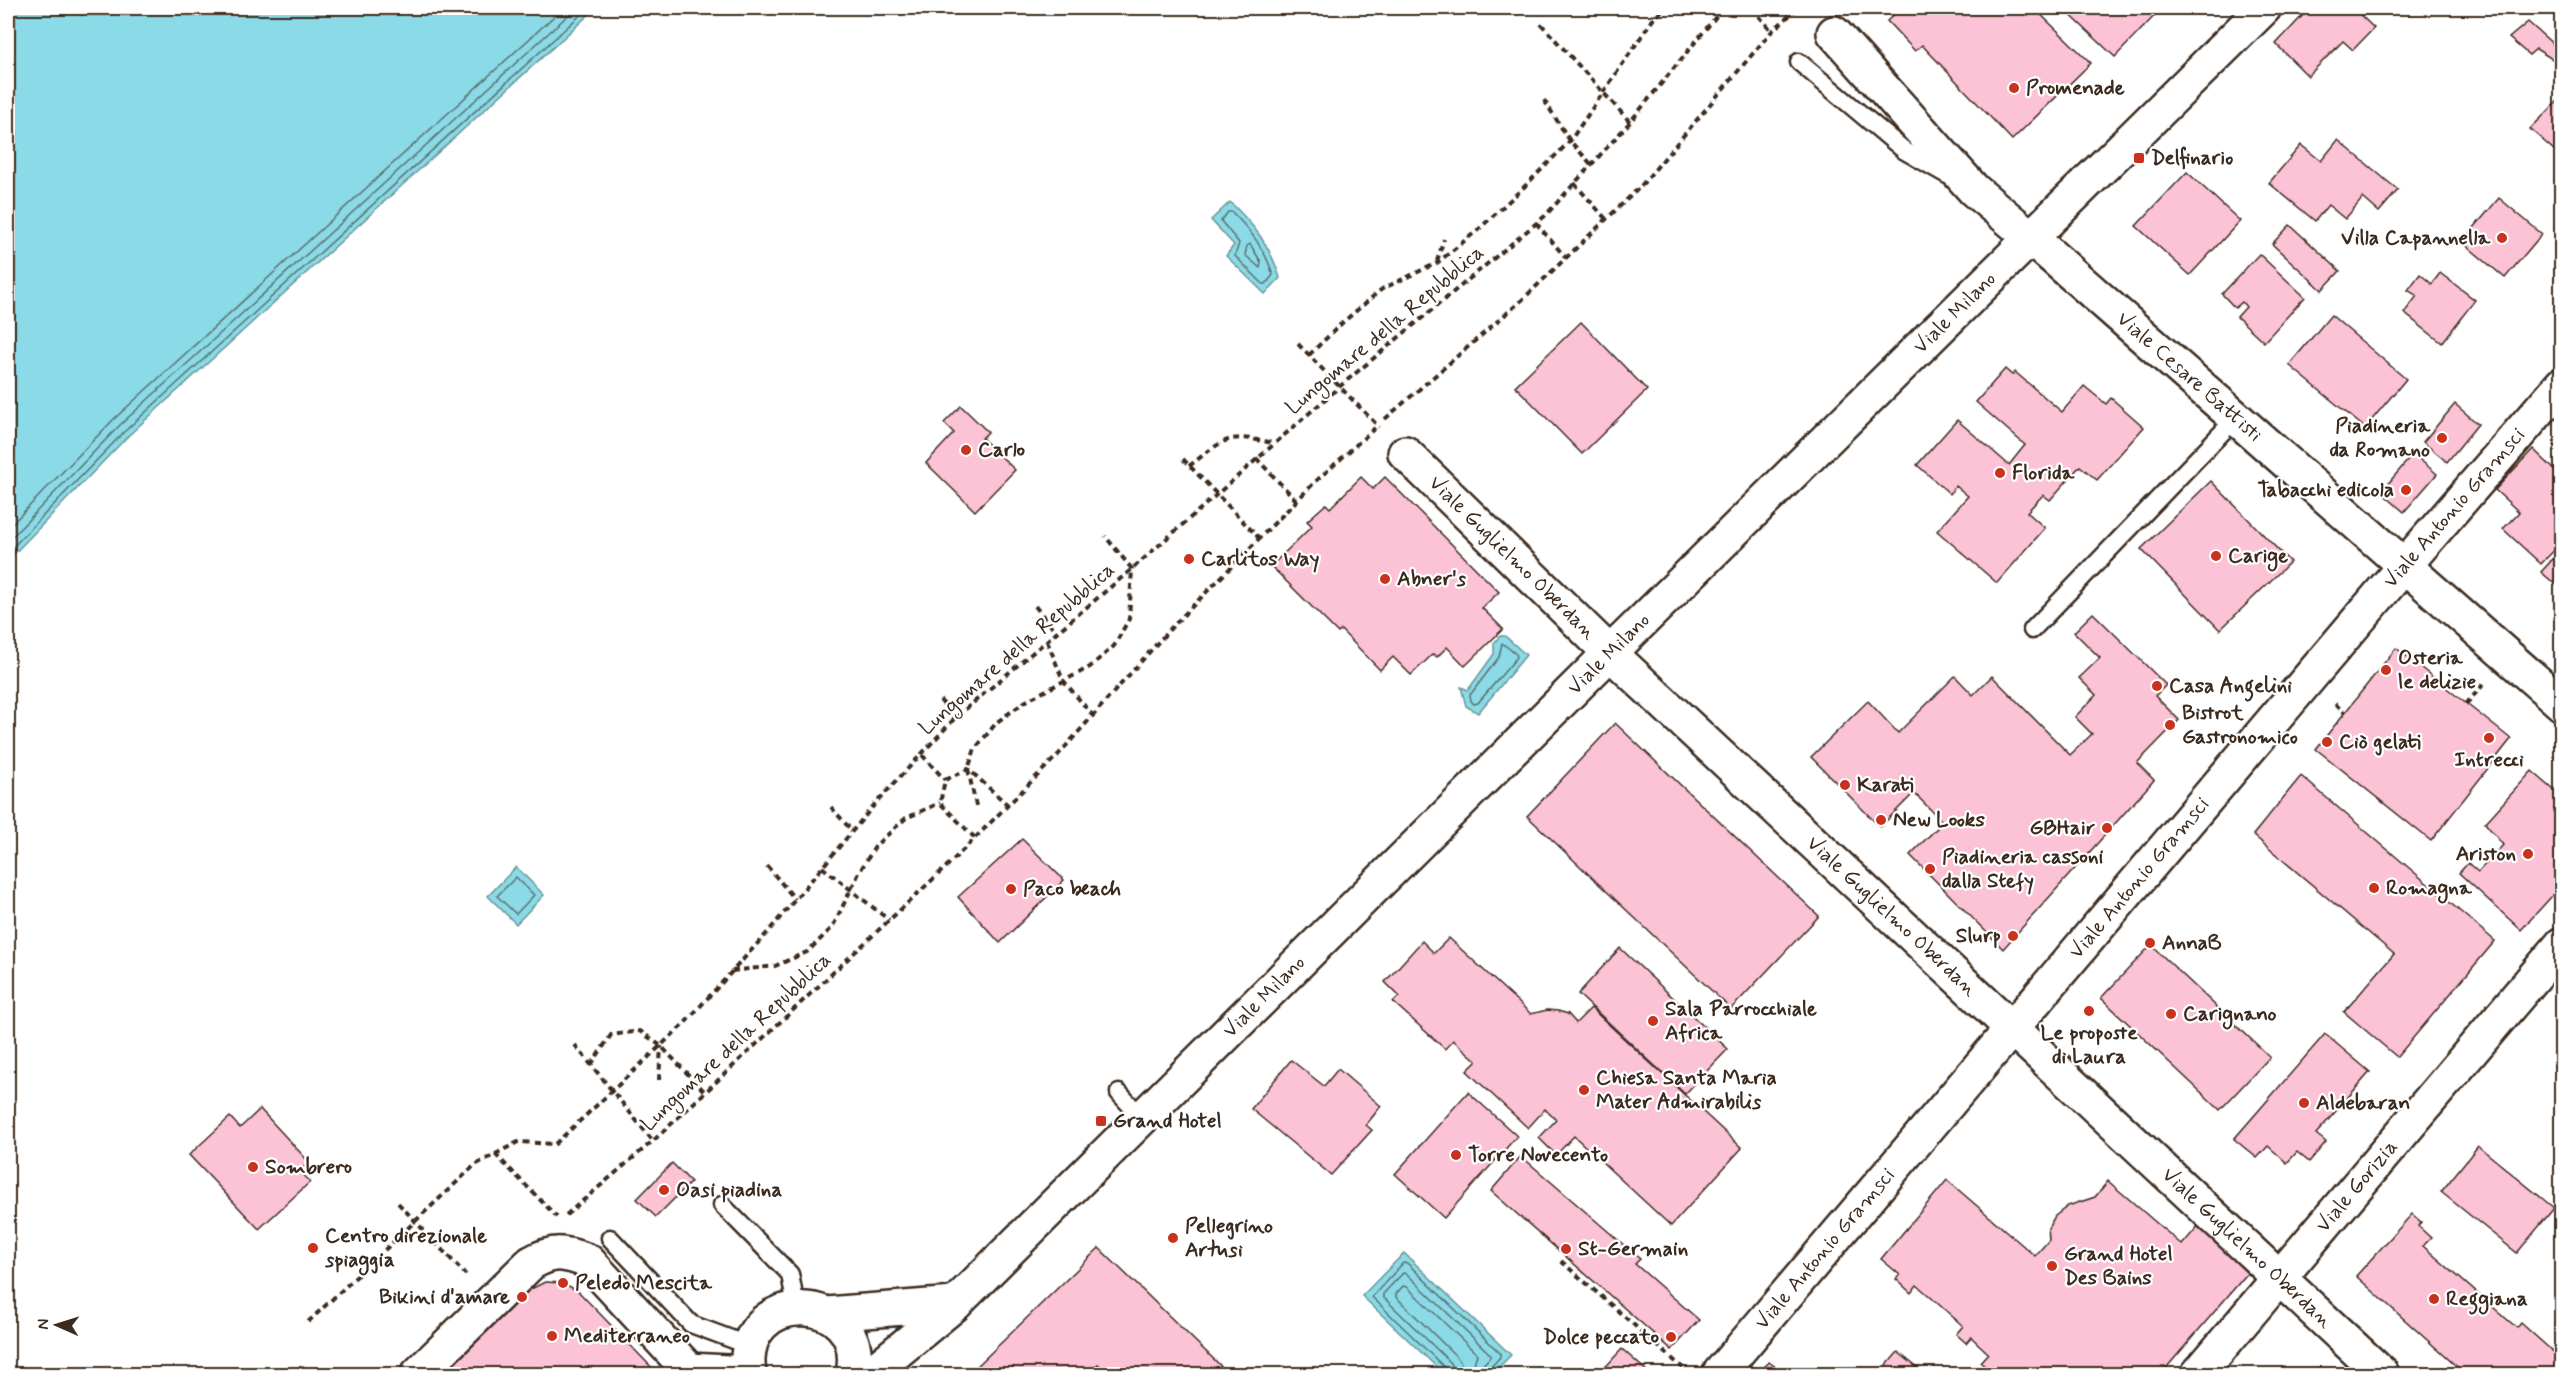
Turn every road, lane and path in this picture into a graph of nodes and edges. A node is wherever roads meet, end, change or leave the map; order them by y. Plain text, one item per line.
1 (1665, 8) edge
2 (1724, 8) edge
3 (1752, 8) edge
4 (1798, 8) edge
5 (2264, 8) edge
6 (1541, 24) dead end
7 (1772, 31) junction
8 (1834, 33) dead end
9 (1799, 62) dead end
10 (1602, 92) junction
11 (1544, 100) dead end
12 (1630, 122) junction
13 (1570, 141) junction
14 (1591, 164) junction
15 (1574, 183) junction
16 (1974, 190) junction
17 (1606, 219) junction
18 (1536, 224) junction
19 (2030, 237) junction
20 (1444, 239) dead end
21 (1566, 258) junction
22 (1437, 263) junction
23 (1298, 344) dead end
24 (1309, 356) junction
25 (2562, 384) edge
26 (1339, 387) junction
27 (2236, 418) junction
28 (1377, 426) junction
29 (1274, 443) junction
30 (1405, 453) dead end
31 (1256, 458) junction
32 (1183, 459) dead end
33 (1189, 466) junction
34 (1215, 494) junction
35 (1297, 501) junction
36 (1105, 536) dead end
37 (1259, 538) junction
38 (2404, 566) junction
39 (1132, 568) junction
40 (1035, 606) dead end
41 (2032, 630) dead end
42 (1056, 633) junction
43 (1047, 641) junction
44 (1610, 653) junction
45 (1063, 680) junction
46 (940, 700) dead end
47 (2562, 704) edge
48 (1093, 716) junction
49 (955, 718) junction
50 (922, 754) junction
51 (968, 769) junction
52 (945, 780) junction
53 (940, 803) junction
54 (1008, 805) junction
55 (976, 806) dead end
56 (831, 807) dead end
57 (852, 831) junction
58 (975, 838) junction
59 (767, 866) dead end
60 (822, 867) junction
61 (851, 891) junction
62 (795, 899) junction
63 (889, 920) junction
64 (2562, 944) edge
65 (732, 971) junction
66 (2012, 1029) junction
67 (575, 1045) dead end
68 (661, 1046) junction
69 (591, 1065) junction
70 (659, 1080) dead end
71 (612, 1091) junction
72 (705, 1092) junction
73 (1119, 1093) dead end
74 (1142, 1118) junction
75 (653, 1141) junction
76 (495, 1154) junction
77 (398, 1203) dead end
78 (581, 1205) dead end
79 (722, 1206) dead end
80 (560, 1220) dead end
81 (415, 1221) junction
82 (610, 1238) dead end
83 (1561, 1261) dead end
84 (2279, 1278) junction
85 (491, 1302) junction
86 (955, 1304) junction
87 (811, 1311) junction
88 (308, 1322) dead end
89 (749, 1364) edge
90 (418, 1374) edge
91 (853, 1374) edge
92 (870, 1374) edge
93 (1690, 1374) edge
94 (1719, 1374) edge
95 (2198, 1374) edge
96 (2382, 1374) edge

1 - 10 path
2 - 12 path, Lungomare della Repubblica
3 - 7 path
4 - 7 path, Lungomare della Repubblica
5 - 19 street, Viale Milano
6 - 10 path
7 - 17 path, Lungomare della Repubblica
8 - 16 street, Viale Cesare Battisti
9 - 16 lane
10 - 12 path
10 - 13 path
11 - 13 path
12 - 14 path, Lungomare della Repubblica
13 - 14 path
13 - 22 path
14 - 15 path, Lungomare della Repubblica
15 - 17 path
15 - 18 path, Lungomare della Repubblica
16 - 19 street, Viale Cesare Battisti
17 - 21 path, Lungomare della Repubblica
18 - 21 path
18 - 26 path, Lungomare della Repubblica
19 - 27 street, Viale Cesare Battisti
19 - 44 street, Viale Milano
20 - 22 path
21 - 28 path, Lungomare della Repubblica
22 - 24 path
23 - 24 path
24 - 26 path
25 - 38 street, Viale Antonio Gramsci
26 - 28 path
26 - 29 path, Lungomare della Repubblica
27 - 38 street, Viale Cesare Battisti
27 - 41 lane
28 - 35 path, Lungomare della Repubblica
29 - 31 path, Lungomare della Repubblica
29 - 33 path
30 - 44 street, Viale Guglielmo Oberdan
31 - 34 path, Lungomare della Repubblica
31 - 35 path
32 - 33 path
33 - 34 path
34 - 37 path
34 - 39 path, Lungomare della Repubblica
35 - 37 path, Lungomare della Repubblica
36 - 39 path
37 - 48 path, Lungomare della Repubblica
38 - 47 street, Viale Cesare Battisti
38 - 66 street, Viale Antonio Gramsci
39 - 42 path, Lungomare della Repubblica
39 - 45 path
40 - 42 path
42 - 43 path, Lungomare della Repubblica
43 - 45 path
43 - 49 path, Lungomare della Repubblica
44 - 66 street, Viale Guglielmo Oberdan
44 - 74 street, Viale Milano
45 - 48 path
45 - 51 path
46 - 49 path
48 - 54 path, Lungomare della Repubblica
49 - 50 path, Lungomare della Repubblica
50 - 52 path
50 - 57 path, Lungomare della Repubblica
51 - 52 path
51 - 54 path
51 - 55 path
52 - 53 path
53 - 58 path
53 - 61 path
54 - 58 path, Lungomare della Repubblica
56 - 57 path
57 - 60 path, Lungomare della Repubblica
58 - 63 path, Lungomare della Repubblica
59 - 62 path
60 - 61 path
60 - 62 path, Lungomare della Repubblica
61 - 63 path
61 - 65 path
62 - 65 path, Lungomare della Repubblica
63 - 72 path, Lungomare della Repubblica
64 - 84 street, Viale Gorizia
65 - 68 path, Lungomare della Repubblica
66 - 84 street, Viale Guglielmo Oberdan
66 - 94 street, Viale Antonio Gramsci
67 - 69 path
68 - 69 path
68 - 70 path
68 - 71 path, Lungomare della Repubblica
68 - 72 path
69 - 71 path
71 - 75 path
71 - 76 path, Lungomare della Repubblica
72 - 75 path, Lungomare della Repubblica
73 - 74 lane
74 - 86 street, Viale Milano
75 - 78 path, Lungomare della Repubblica
76 - 80 path
76 - 81 path, Lungomare della Repubblica
77 - 81 path
79 - 87 lane
81 - 85 path
81 - 88 path, Lungomare della Repubblica
82 - 89 lane
83 - 93 path
84 - 95 street, Viale Gorizia
84 - 96 street, Viale Guglielmo Oberdan
85 - 89 street
85 - 90 street
86 - 87 street
86 - 92 street, Viale Milano
87 - 89 street
87 - 91 street

